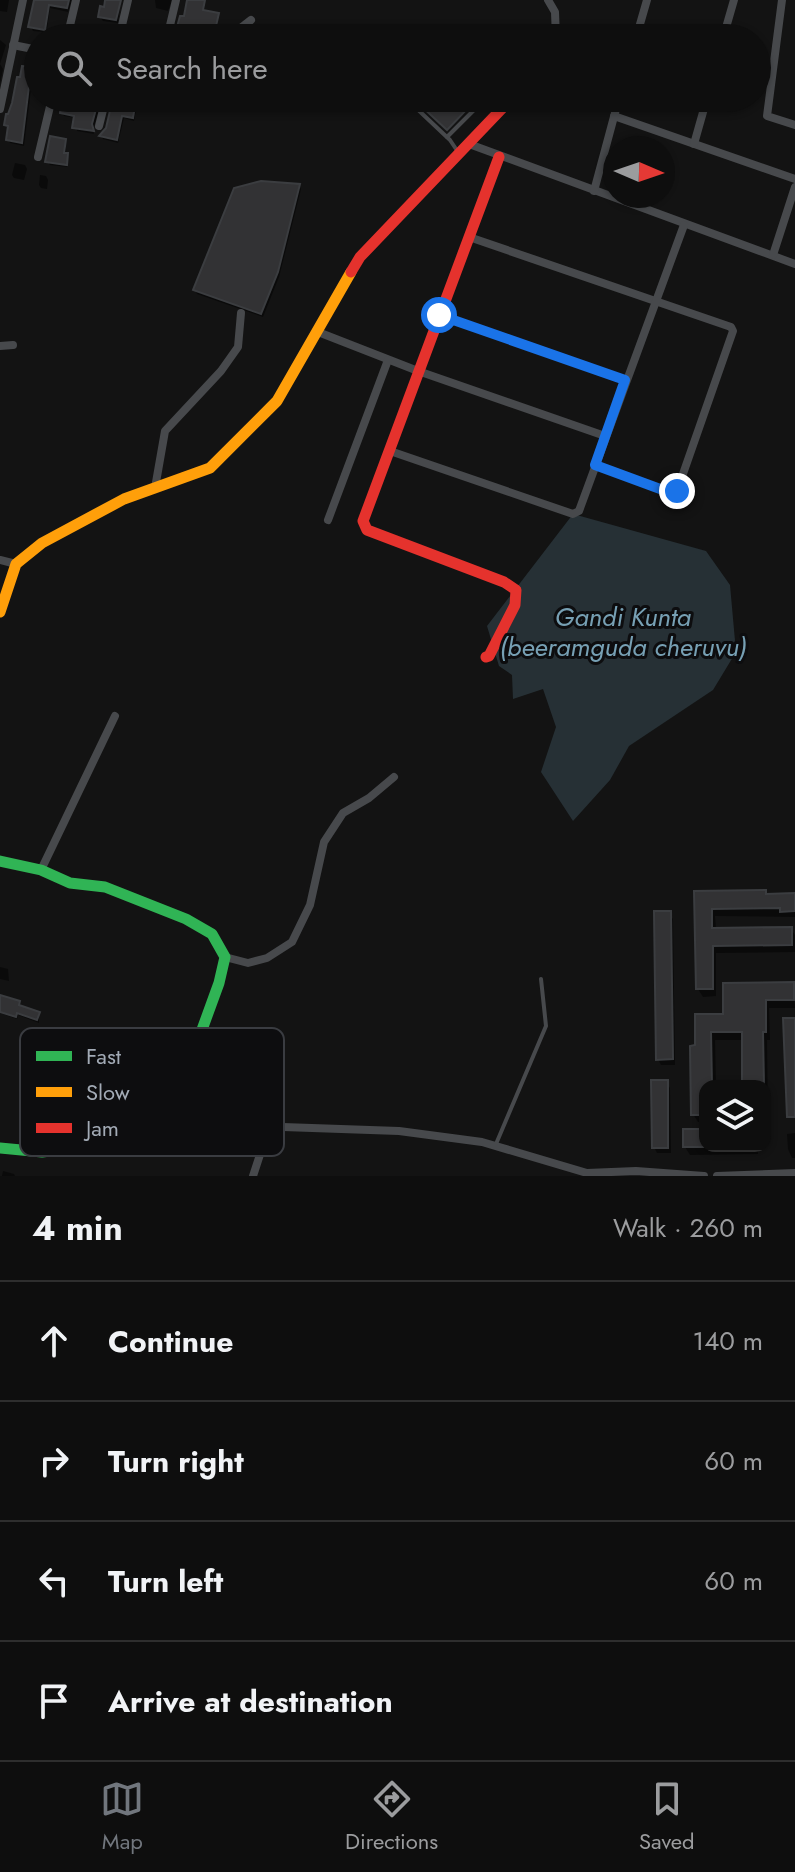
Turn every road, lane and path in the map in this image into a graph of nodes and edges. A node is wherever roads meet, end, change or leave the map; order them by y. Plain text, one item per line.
1 (23, 0) edge
2 (76, 0) edge
3 (128, 0) edge
4 (176, 0) edge
5 (548, 0) edge
6 (647, 0) edge
7 (734, 0) edge
8 (782, 0) edge
9 (251, 20) dead end
10 (70, 24) edge
11 (122, 24) edge
12 (170, 24) edge
13 (246, 24) edge
14 (555, 24) edge
15 (640, 24) edge
16 (727, 24) edge
17 (13, 45) junction
18 (24, 47) edge
19 (0, 57) edge
20 (10, 59) junction
21 (771, 85) edge
22 (2, 93) edge
23 (0, 109) edge
24 (49, 112) edge
25 (102, 112) edge
26 (420, 112) edge
27 (472, 112) edge
28 (499, 112) edge
29 (615, 112) edge
30 (703, 112) edge
31 (768, 112) edge
32 (614, 116) junction
33 (795, 125) edge
34 (99, 126) dead end
35 (447, 137) junction
36 (469, 144) junction
37 (694, 144) junction
38 (459, 154) junction
39 (38, 157) dead end
40 (499, 157) junction
41 (795, 179) edge
42 (795, 187) edge
43 (594, 191) junction
44 (684, 225) junction
45 (469, 237) junction
46 (773, 255) junction
47 (795, 264) edge
48 (655, 301) junction
49 (241, 313) dead end
50 (439, 315) junction
51 (318, 332) junction
52 (13, 345) dead end
53 (0, 346) edge
54 (388, 360) junction
55 (418, 371) junction
56 (625, 380) junction
57 (605, 436) junction
58 (390, 451) junction
59 (595, 465) junction
60 (155, 488) junction
61 (328, 520) dead end
62 (0, 560) edge
63 (16, 564) junction
64 (0, 612) edge
65 (486, 657) dead end
66 (115, 716) dead end
67 (394, 777) dead end
68 (0, 863) edge
69 (41, 870) junction
70 (225, 957) junction
71 (541, 979) dead end
72 (203, 1028) edge
73 (284, 1127) edge
74 (495, 1146) junction
75 (0, 1148) edge
76 (20, 1150) edge
77 (260, 1156) edge
78 (795, 1173) edge
79 (650, 1174) edge
80 (781, 1175) edge
81 (253, 1176) edge
82 (704, 1176) edge
83 (717, 1176) edge

1 - 17 street
2 - 10 street
3 - 11 street
4 - 12 street
5 - 14 street
6 - 15 street
7 - 16 street
8 - 21 street
9 - 13 street
17 - 18 street
17 - 20 street
19 - 20 street
20 - 22 street
22 - 23 street
24 - 39 street
25 - 34 street
26 - 35 lane
27 - 35 lane
28 - 36 street
29 - 32 street
30 - 37 street
31 - 33 street
32 - 37 street
32 - 43 street
35 - 38 lane
36 - 38 street
36 - 40 street
37 - 41 street
38 - 51 street
40 - 43 street
40 - 45 street
42 - 46 street
43 - 44 street
44 - 46 street
44 - 48 street
45 - 48 street
45 - 50 street
46 - 47 street
48 - 56 street
48 - 59 street
49 - 60 street
50 - 55 street
50 - 56 street
51 - 54 street
51 - 60 street
52 - 53 street
54 - 55 street
54 - 61 street
55 - 57 street
55 - 58 street
56 - 57 street
57 - 59 street
58 - 59 street
58 - 65 street
60 - 63 street
62 - 63 street
63 - 64 street
66 - 69 street
67 - 70 street
68 - 69 street
69 - 70 street
70 - 72 street
71 - 74 lane
73 - 74 street
74 - 79 street
75 - 76 street
77 - 81 street
78 - 80 street
79 - 82 street
80 - 83 street

